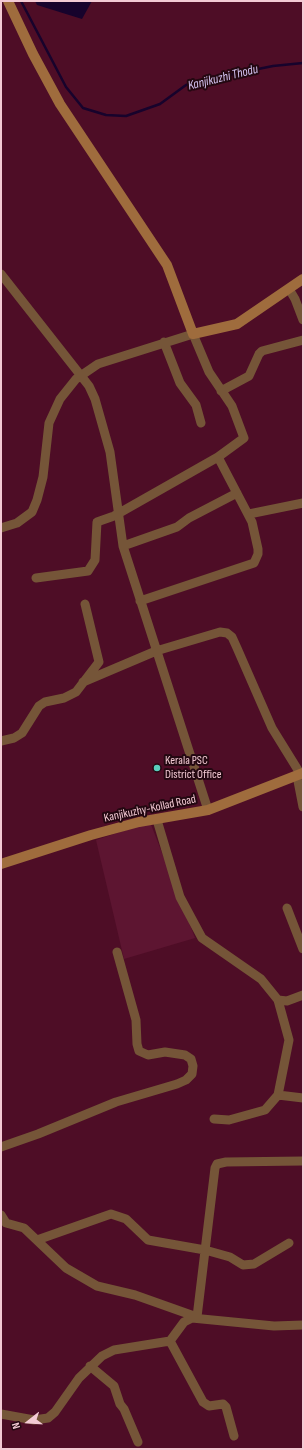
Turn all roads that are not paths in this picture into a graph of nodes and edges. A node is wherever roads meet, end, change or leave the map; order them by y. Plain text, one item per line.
1 (8, 1) edge
2 (1, 274) edge
3 (303, 279) edge
4 (289, 289) junction
5 (303, 320) edge
6 (193, 334) junction
7 (303, 340) edge
8 (164, 342) junction
9 (80, 376) junction
10 (221, 391) junction
11 (202, 422) dead end
12 (218, 458) junction
13 (237, 493) junction
14 (303, 503) edge
15 (118, 513) junction
16 (249, 514) junction
17 (1, 528) edge
18 (123, 546) junction
19 (36, 578) dead end
20 (140, 601) junction
21 (85, 604) dead end
22 (156, 651) junction
23 (83, 682) junction
24 (1, 741) edge
25 (300, 775) edge
26 (303, 807) edge
27 (208, 810) junction
28 (156, 820) junction
29 (1, 864) edge
30 (287, 908) dead end
31 (303, 949) edge
32 (117, 952) dead end
33 (303, 995) edge
34 (278, 1000) junction
35 (278, 1095) junction
36 (303, 1098) edge
37 (214, 1118) dead end
38 (1, 1147) edge
39 (303, 1161) edge
40 (1, 1215) edge
41 (37, 1240) junction
42 (289, 1243) dead end
43 (205, 1250) junction
44 (197, 1317) junction
45 (303, 1325) edge
46 (170, 1341) junction
47 (90, 1366) junction
48 (1, 1414) edge
49 (234, 1436) dead end
50 (138, 1442) dead end

1 - 6 street
2 - 9 street
3 - 4 street
4 - 5 street
4 - 6 street
6 - 8 street
6 - 10 street
7 - 10 street
8 - 9 street
8 - 11 street
9 - 15 street
9 - 17 street
10 - 12 street
12 - 13 street
12 - 15 street
13 - 16 street
13 - 18 street
14 - 16 street
15 - 18 street
15 - 19 street
16 - 20 street
18 - 20 street
20 - 22 street
21 - 23 street
22 - 23 street
22 - 25 street
22 - 27 street
23 - 24 street
25 - 26 street
25 - 27 street, Kanjikuzhy-Kollad Road
27 - 28 street, Kanjikuzhy-Kollad Road
28 - 29 street, Kanjikuzhy-Kollad Road
28 - 34 street
30 - 31 street
32 - 38 street
33 - 34 street
34 - 35 street
35 - 36 street
35 - 37 street
39 - 43 street
40 - 41 street
41 - 43 street
41 - 44 street
42 - 43 street
43 - 44 street
44 - 45 street
44 - 46 street
46 - 47 street
46 - 49 street
47 - 48 street
47 - 50 street

